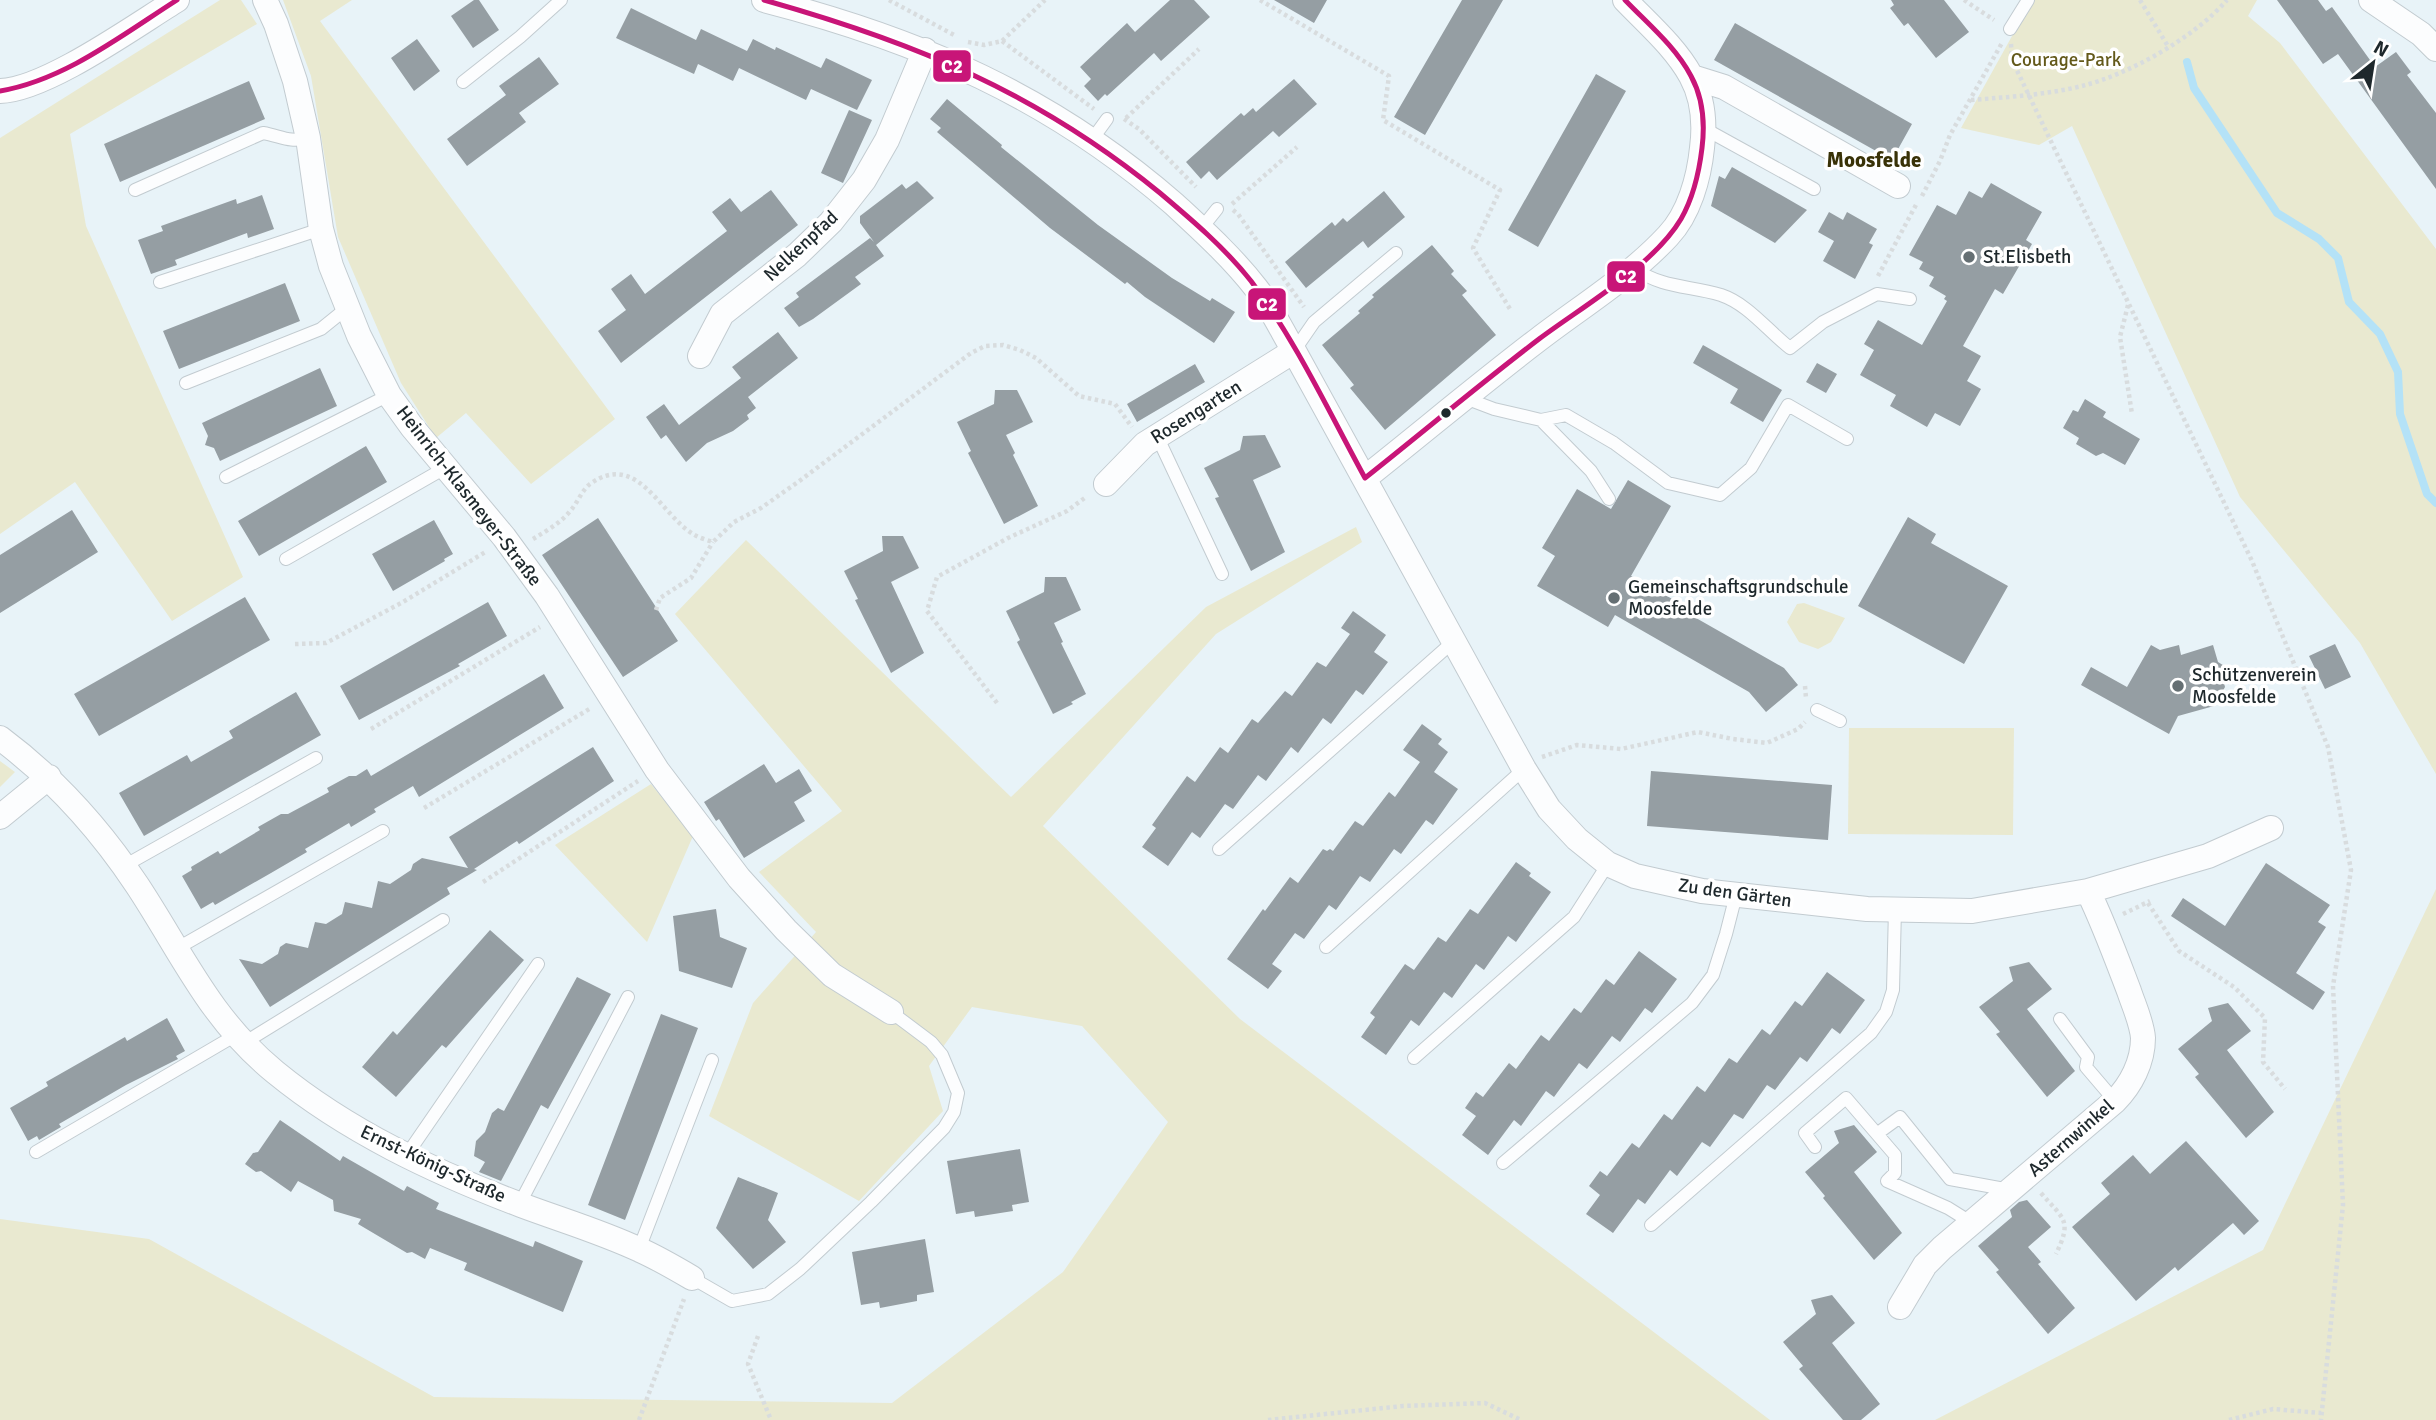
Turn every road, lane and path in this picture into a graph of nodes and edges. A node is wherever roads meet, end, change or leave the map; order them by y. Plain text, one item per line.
1 (177, 0) edge
2 (265, 0) edge
3 (561, 0) edge
4 (764, 0) edge
5 (889, 0) edge
6 (1045, 0) edge
7 (1260, 0) edge
8 (1625, 0) edge
9 (1964, 0) edge
10 (2028, 0) edge
11 (2140, 0) edge
12 (2227, 0) edge
13 (2371, 0) edge
14 (2010, 29) junction
15 (1002, 41) junction
16 (2001, 44) dead end
17 (2169, 48) junction
18 (1199, 49) dead end
19 (2436, 49) edge
20 (925, 50) junction
21 (1692, 77) junction
22 (463, 82) dead end
23 (0, 91) edge
24 (2029, 96) junction
25 (1970, 100) junction
26 (1107, 119) junction
27 (1125, 119) junction
28 (1704, 129) junction
29 (308, 138) junction
30 (1091, 141) junction
31 (1297, 147) dead end
32 (1898, 186) dead end
33 (1814, 189) dead end
34 (135, 190) dead end
35 (1217, 209) joint
36 (321, 229) junction
37 (1201, 229) junction
38 (1396, 253) dead end
39 (1883, 265) dead end
40 (1633, 268) junction
41 (160, 282) dead end
42 (1910, 299) dead end
43 (2129, 304) junction
44 (347, 308) junction
45 (1510, 309) dead end
46 (1314, 321) junction
47 (1294, 351) junction
48 (700, 356) dead end
49 (186, 383) dead end
50 (389, 396) junction
51 (1464, 398) junction
52 (2132, 414) dead end
53 (1541, 421) junction
54 (1847, 439) dead end
55 (1151, 440) junction
56 (445, 468) junction
57 (226, 477) dead end
58 (1365, 478) junction
59 (1106, 484) joint
60 (1609, 499) dead end
61 (713, 542) junction
62 (509, 544) junction
63 (286, 559) dead end
64 (1222, 574) dead end
65 (656, 610) dead end
66 (559, 615) junction
67 (1454, 641) junction
68 (295, 644) dead end
69 (1805, 686) dead end
70 (610, 697) junction
71 (998, 703) dead end
72 (1817, 710) junction
73 (1840, 720) dead end
74 (371, 729) dead end
75 (0, 738) edge
76 (316, 758) dead end
77 (1524, 769) junction
78 (657, 770) junction
79 (49, 778) junction
80 (424, 808) dead end
81 (0, 817) edge
82 (2271, 828) dead end
83 (383, 831) dead end
84 (1219, 849) dead end
85 (1608, 864) junction
86 (124, 866) junction
87 (483, 882) dead end
88 (2088, 891) junction
89 (1736, 895) junction
90 (2148, 902) dead end
91 (1895, 909) junction
92 (443, 920) dead end
93 (1326, 947) dead end
94 (176, 949) junction
95 (538, 964) dead end
96 (628, 997) dead end
97 (891, 1012) joint
98 (2060, 1019) dead end
99 (240, 1039) junction
100 (1414, 1058) dead end
101 (712, 1060) dead end
102 (2285, 1088) dead end
103 (2115, 1101) junction
104 (1878, 1133) junction
105 (1815, 1147) dead end
106 (36, 1152) dead end
107 (406, 1156) junction
108 (1503, 1164) dead end
109 (2019, 1183) junction
110 (519, 1205) junction
111 (1972, 1223) junction
112 (1651, 1225) dead end
113 (639, 1250) junction
114 (2056, 1254) dead end
115 (692, 1278) junction
116 (1900, 1307) dead end
117 (758, 1336) dead end
118 (2321, 1413) junction
119 (639, 1420) edge
120 (771, 1420) edge
121 (1268, 1420) edge
122 (1521, 1420) edge
123 (2230, 1420) edge
124 (2321, 1420) edge

1 - 23 street
2 - 29 street, Heinrich-Klasmeyer-Straße
3 - 22 lane
4 - 20 street, Zu den Gärten
5 - 15 path
6 - 15 path
7 - 45 path
8 - 21 street
9 - 14 path
10 - 14 lane
11 - 17 path
12 - 17 path
13 - 19 street
14 - 24 path
15 - 26 path
16 - 25 path
17 - 24 path
18 - 27 path
20 - 30 street, Zu den Gärten
20 - 48 street, Nelkenpfad
21 - 28 street
21 - 32 street
24 - 25 path
24 - 43 path
25 - 39 path
26 - 27 path
26 - 30 lane
27 - 35 path
28 - 33 lane
28 - 40 street
29 - 34 lane
29 - 36 street, Heinrich-Klasmeyer-Straße
30 - 37 street, Zu den Gärten
31 - 46 path
35 - 37 lane
36 - 41 lane
36 - 44 street, Heinrich-Klasmeyer-Straße
37 - 47 street, Zu den Gärten
38 - 46 lane
40 - 42 lane
40 - 51 street
43 - 52 path
43 - 118 path
44 - 49 lane
44 - 50 street, Heinrich-Klasmeyer-Straße
46 - 47 lane
47 - 55 street, Rosengarten
47 - 58 street, Zu den Gärten
50 - 56 street, Heinrich-Klasmeyer-Straße
50 - 57 lane
51 - 53 lane
51 - 58 street
53 - 54 lane
53 - 60 lane
55 - 59 street, Rosengarten
55 - 61 path
55 - 64 lane
56 - 62 street, Heinrich-Klasmeyer-Straße
56 - 63 lane
58 - 67 street, Zu den Gärten
59 - 71 path
61 - 62 path
61 - 65 path
62 - 66 street, Heinrich-Klasmeyer-Straße
62 - 68 path
66 - 70 street, Heinrich-Klasmeyer-Straße
66 - 74 path
67 - 77 street, Zu den Gärten
67 - 84 lane
69 - 72 path
70 - 78 street, Heinrich-Klasmeyer-Straße
70 - 80 path
72 - 73 lane
72 - 77 path
75 - 79 street, Ernst-König-Straße
76 - 86 lane
77 - 85 street, Zu den Gärten
77 - 93 lane
78 - 87 path
78 - 97 street, Heinrich-Klasmeyer-Straße
79 - 81 street
79 - 86 street, Ernst-König-Straße
82 - 88 street, Zu den Gärten
83 - 94 lane
85 - 89 street, Zu den Gärten
85 - 100 lane
86 - 94 street, Ernst-König-Straße
88 - 91 street, Zu den Gärten
88 - 103 street, Asternwinkel
89 - 91 street, Zu den Gärten
89 - 108 lane
90 - 102 path
91 - 112 lane
92 - 99 lane
94 - 99 street, Ernst-König-Straße
95 - 107 lane
96 - 110 lane
97 - 115 lane
98 - 103 lane
99 - 106 lane
99 - 107 street, Ernst-König-Straße
101 - 113 lane
103 - 109 street, Asternwinkel
104 - 105 lane
104 - 109 lane
104 - 111 lane
107 - 110 street, Ernst-König-Straße
109 - 111 street, Asternwinkel
109 - 114 path
110 - 113 street, Ernst-König-Straße
111 - 116 street, Asternwinkel
113 - 115 street, Ernst-König-Straße
115 - 119 path
117 - 120 path
118 - 123 path
118 - 124 path
121 - 122 path

